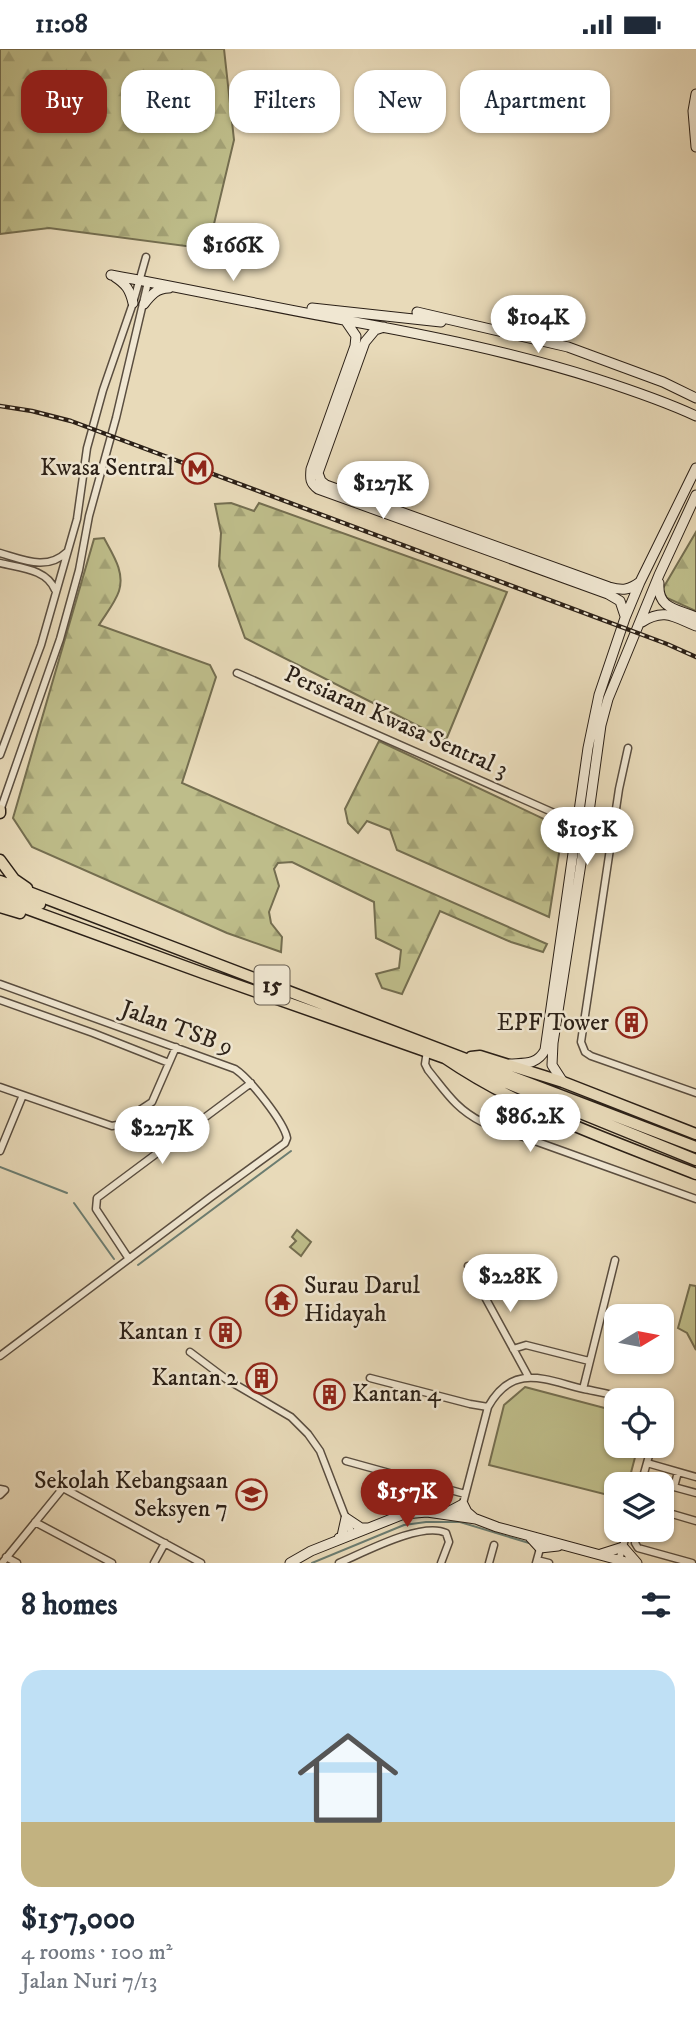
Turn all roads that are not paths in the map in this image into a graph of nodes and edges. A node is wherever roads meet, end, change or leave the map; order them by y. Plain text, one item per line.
1 (696, 94) edge
2 (696, 147) edge
3 (145, 257) dead end
4 (144, 281) junction
5 (188, 289) junction
6 (133, 303) junction
7 (144, 304) junction
8 (272, 305) junction
9 (418, 312) dead end
10 (345, 320) junction
11 (466, 323) junction
12 (385, 326) junction
13 (663, 382) junction
14 (696, 390) edge
15 (696, 398) edge
16 (696, 418) edge
17 (696, 468) edge
18 (316, 483) junction
19 (696, 495) edge
20 (68, 551) junction
21 (0, 553) edge
22 (0, 563) edge
23 (659, 575) junction
24 (640, 582) junction
25 (56, 592) junction
26 (696, 617) edge
27 (625, 618) junction
28 (640, 623) junction
29 (696, 626) edge
30 (237, 673) dead end
31 (628, 748) dead end
32 (0, 755) edge
33 (0, 811) edge
34 (585, 812) junction
35 (615, 816) junction
36 (579, 824) junction
37 (0, 860) edge
38 (0, 881) edge
39 (0, 890) edge
40 (42, 897) junction
41 (0, 899) edge
42 (0, 907) edge
43 (89, 931) junction
44 (0, 984) edge
45 (253, 990) junction
46 (0, 1000) edge
47 (176, 1047) junction
48 (427, 1051) junction
49 (445, 1058) junction
50 (169, 1063) junction
51 (499, 1070) junction
52 (564, 1082) junction
53 (250, 1083) junction
54 (0, 1087) edge
55 (696, 1093) edge
56 (23, 1095) junction
57 (696, 1134) edge
58 (696, 1147) edge
59 (0, 1151) edge
60 (696, 1160) edge
61 (696, 1174) edge
62 (696, 1199) edge
63 (129, 1259) junction
64 (615, 1260) dead end
65 (468, 1266) dead end
66 (513, 1349) junction
67 (190, 1352) dead end
68 (0, 1356) edge
69 (589, 1361) junction
70 (528, 1376) junction
71 (370, 1378) dead end
72 (583, 1389) junction
73 (604, 1394) edge
74 (488, 1407) junction
75 (649, 1458) edge
76 (346, 1461) dead end
77 (648, 1463) junction
78 (645, 1472) edge
79 (678, 1472) junction
80 (696, 1477) edge
81 (696, 1493) edge
82 (464, 1499) junction
83 (445, 1514) junction
84 (460, 1515) junction
85 (674, 1515) edge
86 (346, 1518) junction
87 (475, 1519) junction
88 (696, 1521) edge
89 (35, 1522) junction
90 (367, 1528) junction
91 (352, 1534) junction
92 (338, 1540) junction
93 (624, 1542) edge
94 (635, 1542) edge
95 (165, 1543) junction
96 (541, 1544) junction
97 (494, 1545) dead end
98 (623, 1547) junction
99 (598, 1554) junction
100 (4, 1560) edge
101 (619, 1560) junction
102 (537, 1561) edge
103 (108, 1562) edge
104 (17, 1563) edge
105 (154, 1563) edge
106 (201, 1563) edge
107 (290, 1563) edge
108 (339, 1563) edge
109 (441, 1563) edge
110 (489, 1563) edge
111 (549, 1563) edge
112 (630, 1563) edge
113 (637, 1563) edge
114 (692, 1563) edge

1 - 2 street
3 - 4 street
4 - 5 street
4 - 6 street
4 - 6 street
4 - 7 street
5 - 7 street
5 - 8 street
6 - 20 street
7 - 33 street
8 - 10 street
8 - 11 street
9 - 11 street
10 - 12 street
10 - 18 street
11 - 13 street
12 - 16 street
12 - 18 street
13 - 14 street
13 - 15 street
17 - 24 street
18 - 24 street
18 - 27 street
19 - 23 street
20 - 21 street
20 - 25 street
22 - 25 street
23 - 26 street
23 - 28 street
24 - 27 street
25 - 32 street
27 - 34 street
28 - 29 street
28 - 34 street
30 - 36 street, Persiaran Kwasa Sentral 3
31 - 35 street
34 - 35 street
34 - 36 street
34 - 52 street
35 - 55 street
36 - 51 street
37 - 40 highway
38 - 40 highway, 15
39 - 45 highway
40 - 51 highway, 15
41 - 43 highway, 15
42 - 43 highway
43 - 45 highway, 15
44 - 47 street, Jalan TSB 9
45 - 48 highway, 15
46 - 50 street
47 - 50 street
47 - 53 street, Jalan TSB 9
48 - 49 highway, 15
48 - 62 street
49 - 51 highway
49 - 61 highway, 15
50 - 56 street
51 - 52 highway
51 - 58 highway
51 - 60 highway
52 - 57 highway
53 - 63 street
53 - 63 street, Jalan TSB 9
54 - 56 street
56 - 59 street
63 - 68 street, Jalan TSB 9
64 - 69 street
65 - 66 street
66 - 69 street
66 - 70 street
67 - 86 street
69 - 72 street
70 - 72 street
70 - 74 street
71 - 74 street
72 - 73 street
74 - 82 street
75 - 77 street
76 - 82 street
77 - 78 street
77 - 79 street
79 - 80 street
79 - 81 street
82 - 83 street
82 - 84 street
82 - 87 street
83 - 84 street
83 - 90 street
84 - 87 street
85 - 88 street
86 - 90 street
86 - 91 street
86 - 92 street
87 - 96 street
89 - 95 street
89 - 100 street
89 - 103 street
90 - 91 street
91 - 92 street
92 - 107 street
93 - 98 street
94 - 114 street
95 - 105 street
95 - 106 street
96 - 99 street
96 - 102 street
97 - 110 street
98 - 99 street
98 - 101 street
98 - 113 street
99 - 101 street
100 - 104 street
101 - 112 street
102 - 111 street
108 - 109 street

